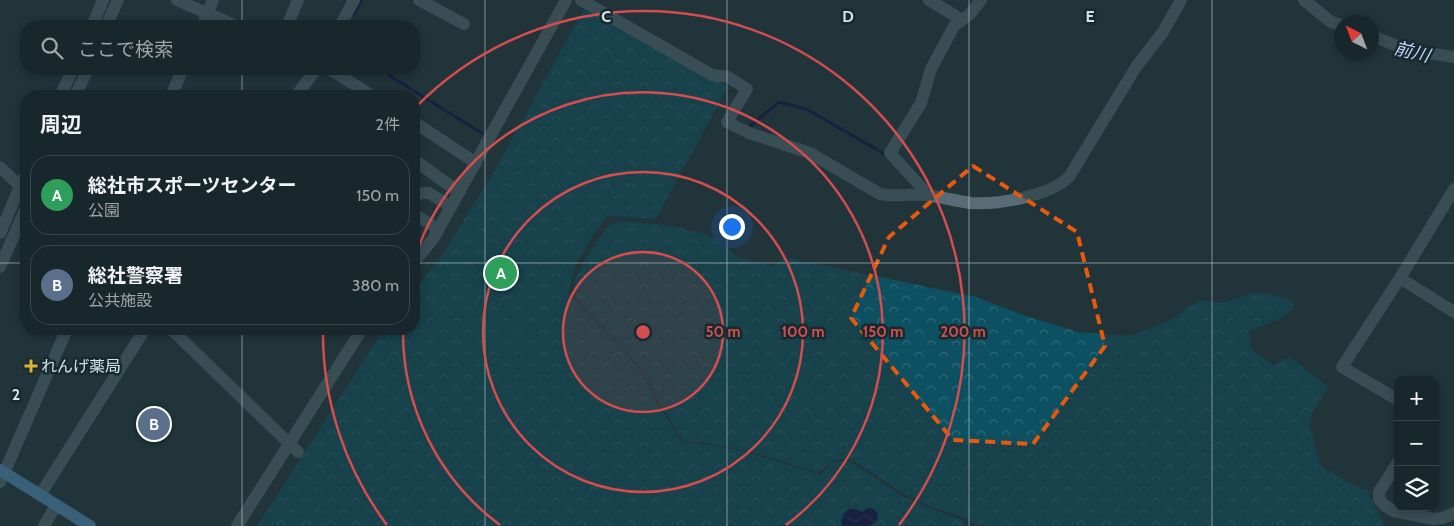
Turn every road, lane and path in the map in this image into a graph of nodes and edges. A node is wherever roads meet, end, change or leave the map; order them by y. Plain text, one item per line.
1 (103, 0) edge
2 (118, 0) edge
3 (177, 0) edge
4 (213, 0) edge
5 (298, 0) edge
6 (354, 0) edge
7 (419, 0) edge
8 (566, 0) edge
9 (581, 0) edge
10 (930, 0) edge
11 (982, 0) edge
12 (1182, 0) edge
13 (1304, 0) edge
14 (208, 14) junction
15 (95, 20) edge
16 (109, 20) edge
17 (205, 20) edge
18 (222, 20) edge
19 (290, 20) edge
20 (343, 20) edge
21 (961, 21) junction
22 (1334, 23) edge
23 (464, 24) dead end
24 (1379, 39) edge
25 (1454, 57) edge
26 (70, 75) edge
27 (85, 75) edge
28 (180, 75) edge
29 (312, 75) edge
30 (339, 75) edge
31 (63, 90) edge
32 (79, 90) edge
33 (174, 90) edge
34 (300, 90) edge
35 (363, 90) edge
36 (420, 126) edge
37 (476, 163) junction
38 (420, 164) edge
39 (0, 167) edge
40 (20, 186) edge
41 (1454, 189) edge
42 (923, 190) dead end
43 (459, 192) junction
44 (420, 194) edge
45 (20, 195) edge
46 (451, 207) junction
47 (420, 218) edge
48 (20, 222) edge
49 (438, 229) junction
50 (0, 233) edge
51 (420, 255) edge
52 (0, 268) edge
53 (1400, 278) junction
54 (1454, 312) edge
55 (64, 335) edge
56 (140, 335) edge
57 (177, 335) edge
58 (359, 335) edge
59 (1394, 398) edge
60 (294, 448) junction
61 (1395, 466) edge
62 (2, 475) edge
63 (40, 494) junction
64 (56, 505) junction
65 (1454, 513) edge
66 (44, 526) edge
67 (90, 526) edge
68 (237, 526) edge

1 - 15 street
2 - 16 street
3 - 14 street
4 - 14 street
5 - 19 street
6 - 20 street
7 - 23 street
8 - 37 street
9 - 12 street
10 - 21 street
11 - 21 street
13 - 22 street
14 - 17 street
14 - 18 street
21 - 42 street
24 - 25 street
26 - 31 street
27 - 32 street
28 - 33 street
29 - 34 street
30 - 35 street
36 - 37 street
37 - 43 street
38 - 43 street
39 - 40 street
41 - 53 street
43 - 46 street
44 - 46 street
45 - 50 street
46 - 49 street
47 - 49 street
48 - 52 street
49 - 51 street
53 - 54 street
53 - 59 street
55 - 62 street
56 - 63 street
57 - 60 street
58 - 60 street
60 - 68 street
61 - 65 street
62 - 63 main road
63 - 64 main road
64 - 66 street
64 - 67 main road

